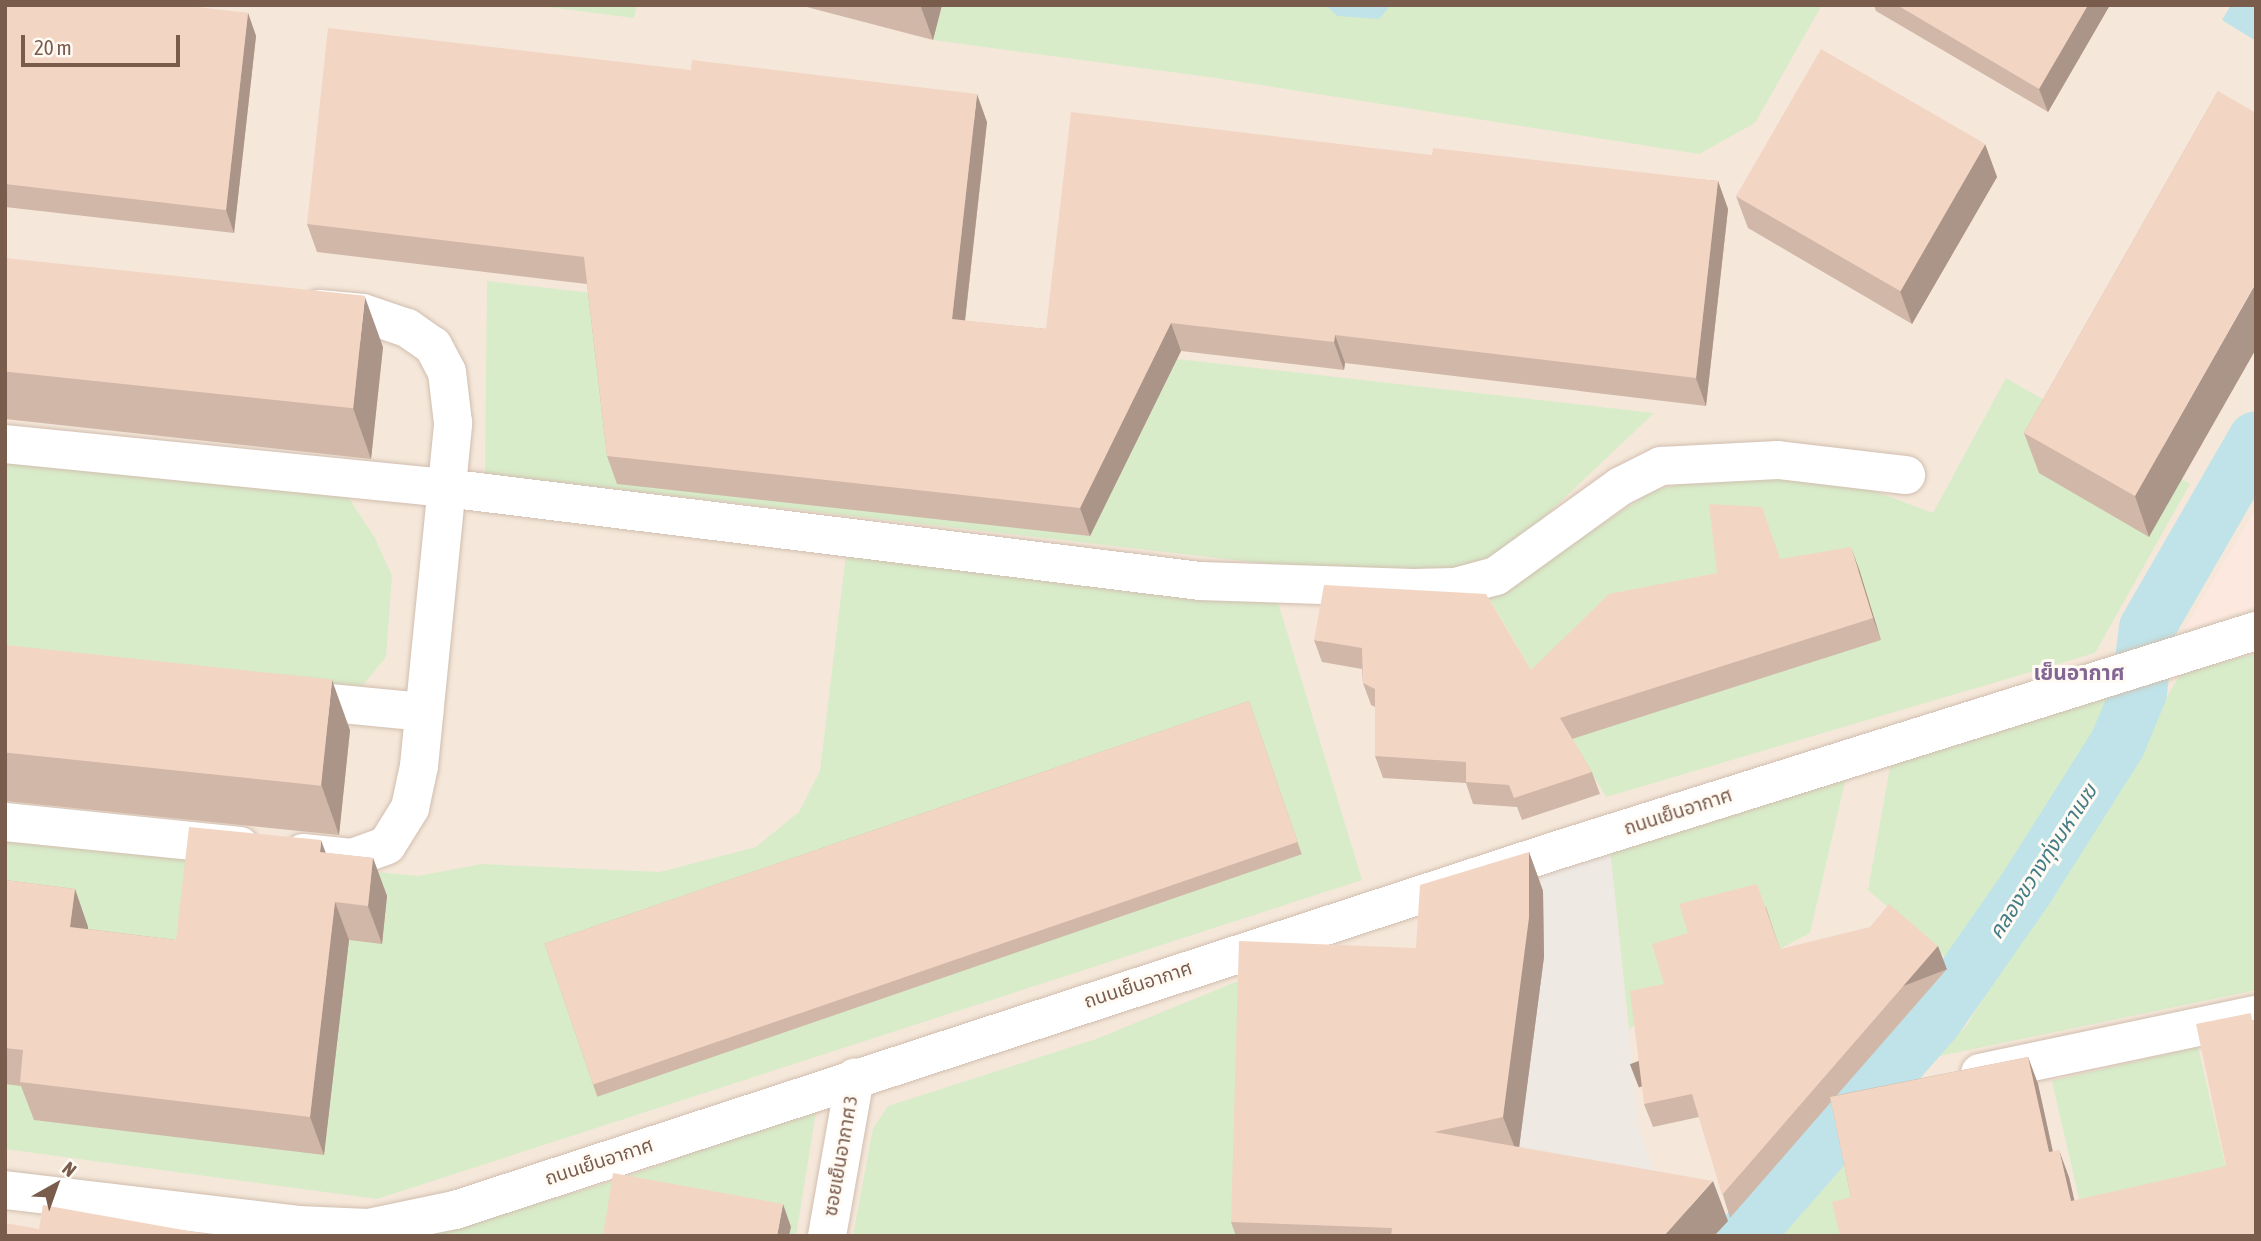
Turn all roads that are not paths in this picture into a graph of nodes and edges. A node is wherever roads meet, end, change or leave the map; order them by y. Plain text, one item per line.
1 (281, 305) edge
2 (5, 444) edge
3 (1906, 475) dead end
4 (446, 488) junction
5 (2256, 631) edge
6 (248, 695) edge
7 (424, 712) junction
8 (5, 822) edge
9 (2256, 1015) edge
10 (855, 1077) junction
11 (1950, 1080) edge
12 (5, 1190) edge
13 (827, 1236) edge

1 - 4 street
2 - 4 street
3 - 4 street
4 - 7 street
5 - 10 street, ถนนเย็นอากาศ
6 - 7 street
7 - 8 street
9 - 11 street
10 - 12 street, ถนนเย็นอากาศ
10 - 13 street, ซอยเย็นอากาศ 3

